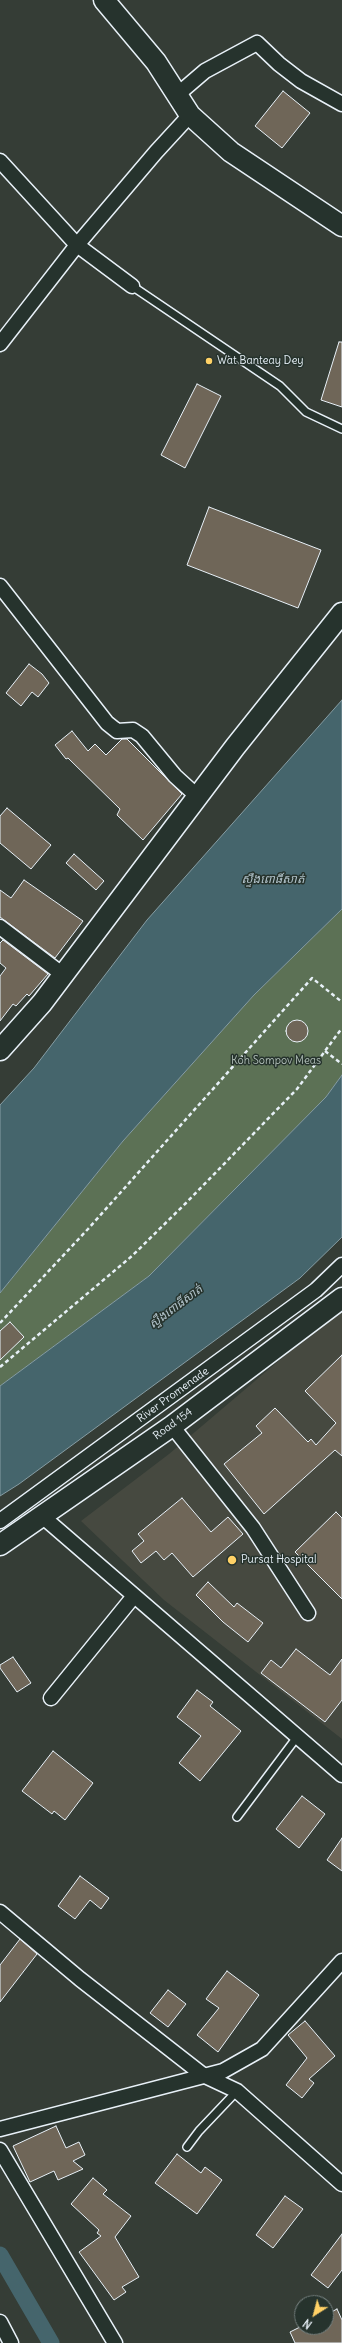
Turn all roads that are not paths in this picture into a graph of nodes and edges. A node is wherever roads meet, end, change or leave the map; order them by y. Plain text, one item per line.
1 (104, 0) edge
2 (177, 95) junction
3 (342, 104) edge
4 (190, 115) junction
5 (0, 161) edge
6 (342, 226) edge
7 (77, 245) junction
8 (132, 286) joint
9 (0, 344) edge
10 (342, 429) edge
11 (0, 586) edge
12 (342, 613) edge
13 (198, 797) junction
14 (0, 927) edge
15 (62, 974) junction
16 (1, 1047) edge
17 (342, 1265) edge
18 (342, 1298) edge
19 (172, 1426) junction
20 (42, 1516) junction
21 (0, 1521) edge
22 (0, 1544) edge
23 (134, 1596) junction
24 (308, 1613) dead end
25 (51, 1698) dead end
26 (297, 1737) junction
27 (342, 1775) edge
28 (237, 1817) dead end
29 (0, 1912) edge
30 (342, 1961) edge
31 (203, 2076) junction
32 (237, 2091) junction
33 (0, 2128) edge
34 (187, 2147) dead end
35 (0, 2150) edge
36 (342, 2184) edge
37 (0, 2322) edge
38 (11, 2343) edge
39 (115, 2343) edge

1 - 2 street
2 - 3 street
2 - 4 street
4 - 6 street
4 - 7 street
5 - 7 street
7 - 8 street
7 - 9 street
8 - 10 lane
11 - 13 street
12 - 13 street
13 - 15 street
14 - 15 street
15 - 16 street
17 - 21 street, River Promenade
18 - 19 street, Road 154
19 - 20 street, Road 154
19 - 24 street
20 - 22 street, Road 154
20 - 23 street
23 - 25 street
23 - 26 street
26 - 27 street
26 - 28 lane
29 - 31 street
30 - 31 street
31 - 32 street
31 - 33 street
32 - 34 lane
32 - 36 street
35 - 39 street
37 - 38 street

